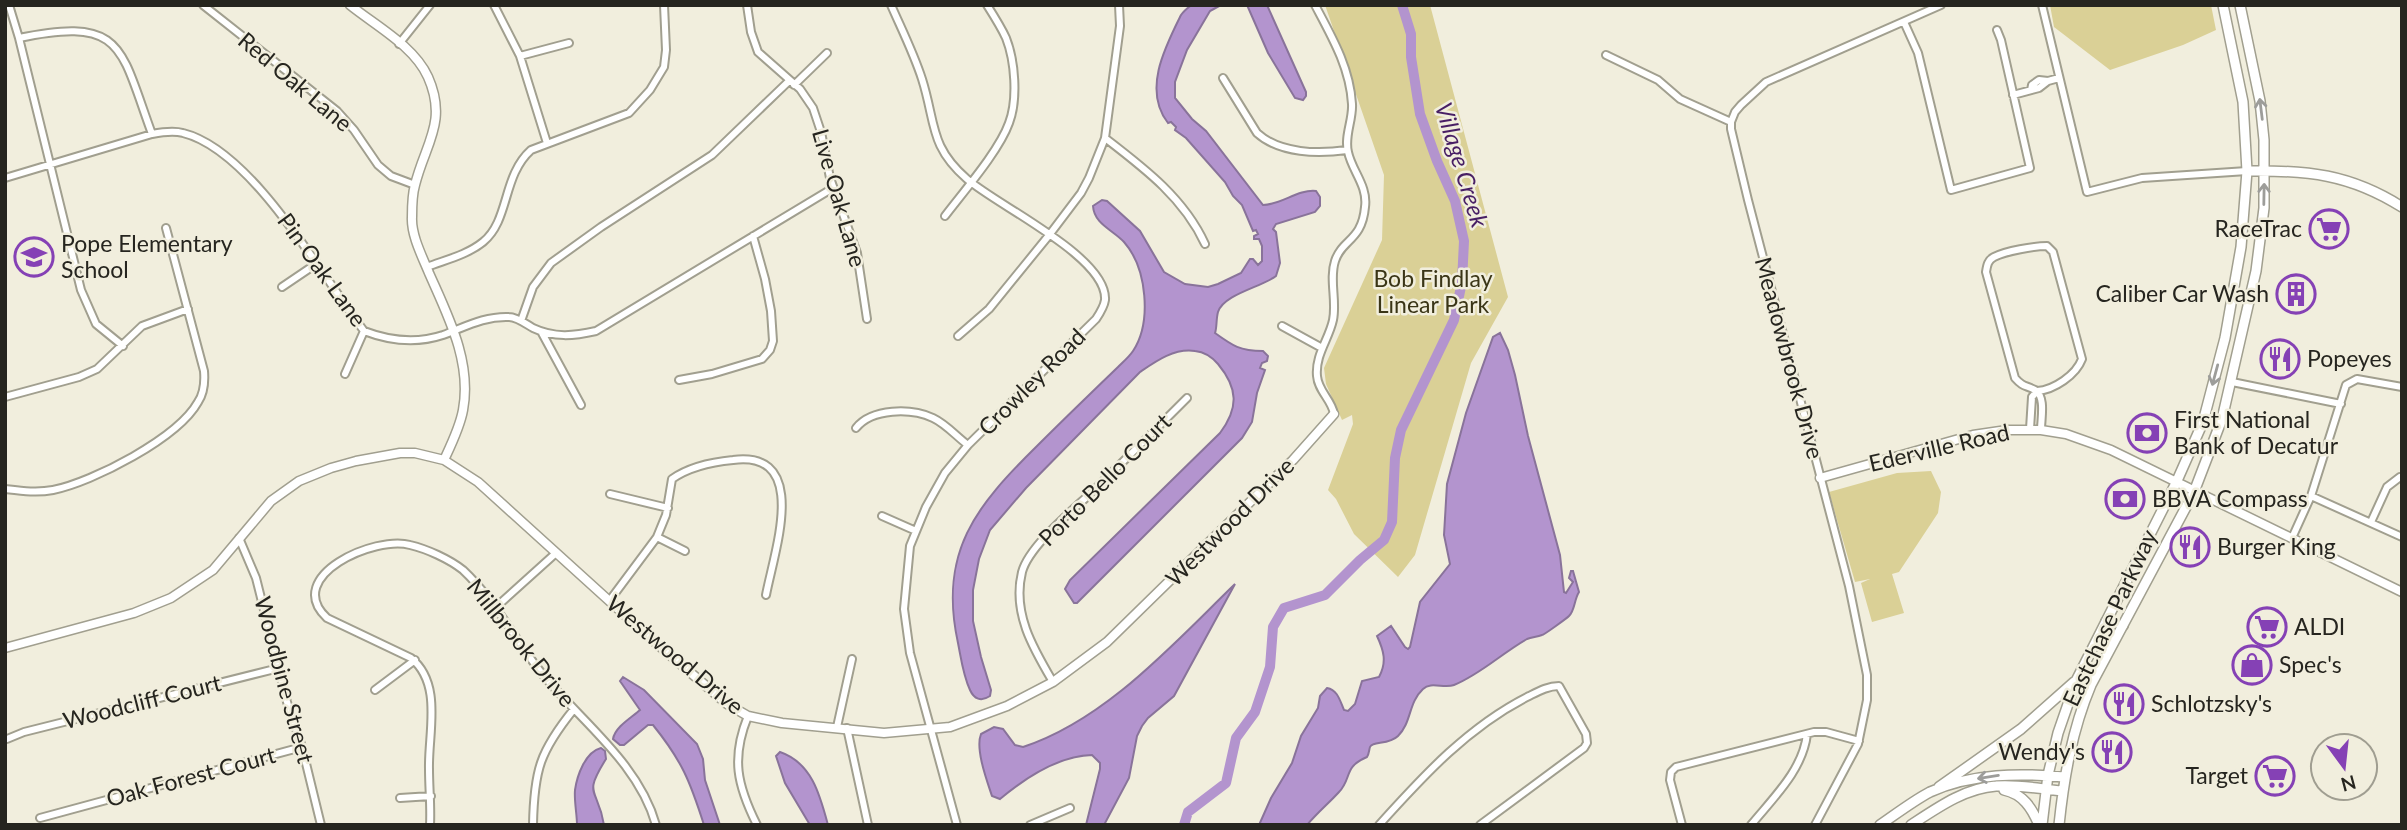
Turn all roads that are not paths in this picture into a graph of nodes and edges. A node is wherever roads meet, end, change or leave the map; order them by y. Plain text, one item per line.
1 (9, 5) edge
2 (204, 5) edge
3 (350, 5) edge
4 (430, 5) edge
5 (494, 5) edge
6 (664, 5) edge
7 (747, 5) edge
8 (891, 5) edge
9 (987, 5) edge
10 (1118, 5) edge
11 (1315, 5) edge
12 (1941, 5) edge
13 (2042, 5) edge
14 (2223, 5) edge
15 (2241, 10) edge
16 (2226, 20) junction
17 (1904, 22) junction
18 (1997, 30) dead end
19 (19, 38) junction
20 (569, 43) dead end
21 (399, 44) junction
22 (827, 53) dead end
23 (1606, 55) dead end
24 (520, 56) junction
25 (1223, 78) dead end
26 (2059, 78) junction
27 (791, 83) junction
28 (2013, 95) junction
29 (1731, 122) junction
30 (152, 134) junction
31 (1105, 138) junction
32 (547, 143) junction
33 (1348, 150) junction
34 (50, 166) junction
35 (2247, 171) junction
36 (2265, 171) junction
37 (5, 178) edge
38 (970, 182) junction
39 (415, 185) junction
40 (833, 188) junction
41 (2402, 207) edge
42 (945, 216) dead end
43 (166, 228) dead end
44 (1050, 234) junction
45 (753, 236) junction
46 (1205, 244) dead end
47 (316, 264) junction
48 (427, 267) junction
49 (282, 287) dead end
50 (188, 309) junction
51 (867, 319) dead end
52 (521, 321) junction
53 (1282, 326) dead end
54 (2227, 329) junction
55 (454, 330) junction
56 (364, 331) junction
57 (541, 331) junction
58 (2242, 333) junction
59 (958, 336) dead end
60 (123, 346) junction
61 (1322, 348) junction
62 (345, 374) dead end
63 (678, 380) dead end
64 (2232, 382) junction
65 (2402, 387) edge
66 (2037, 391) junction
67 (5, 397) edge
68 (1187, 398) dead end
69 (2341, 404) junction
70 (581, 405) dead end
71 (1334, 414) joint
72 (2031, 414) junction
73 (2041, 415) junction
74 (856, 428) dead end
75 (2031, 429) junction
76 (2041, 430) junction
77 (968, 445) junction
78 (444, 460) junction
79 (2400, 477) dead end
80 (1820, 478) junction
81 (2176, 483) junction
82 (5, 489) edge
83 (2194, 492) junction
84 (610, 494) dead end
85 (2311, 496) junction
86 (668, 508) junction
87 (882, 516) dead end
88 (2371, 522) junction
89 (916, 531) junction
90 (657, 537) junction
91 (2402, 537) edge
92 (239, 538) junction
93 (2292, 538) junction
94 (685, 551) dead end
95 (556, 554) junction
96 (2402, 592) edge
97 (766, 595) dead end
98 (610, 600) junction
99 (495, 608) junction
100 (2105, 621) junction
101 (2124, 626) junction
102 (5, 648) edge
103 (852, 659) dead end
104 (415, 660) junction
105 (279, 668) junction
106 (2076, 681) junction
107 (1053, 682) junction
108 (375, 690) dead end
109 (574, 709) junction
110 (748, 716) junction
111 (837, 727) junction
112 (847, 728) junction
113 (930, 730) junction
114 (1807, 734) junction
115 (7, 739) edge
116 (1859, 741) junction
117 (302, 747) junction
118 (2048, 775) junction
119 (2064, 777) junction
120 (1989, 787) junction
121 (2047, 789) junction
122 (2062, 791) junction
123 (1931, 792) junction
124 (431, 796) junction
125 (400, 798) dead end
126 (1070, 808) dead end
127 (40, 818) dead end
128 (321, 825) edge
129 (430, 825) edge
130 (533, 825) edge
131 (656, 825) edge
132 (757, 825) edge
133 (868, 825) edge
134 (957, 825) edge
135 (1030, 825) edge
136 (1380, 825) edge
137 (1480, 825) edge
138 (1682, 825) edge
139 (1752, 825) edge
140 (1815, 825) edge
141 (1880, 825) edge
142 (1911, 825) edge
143 (2041, 825) edge
144 (2059, 825) edge

1 - 19 street
2 - 39 street, Red Oak Lane
3 - 21 street
4 - 21 street
5 - 24 street
6 - 32 street
7 - 27 street, Live Oak Lane
8 - 38 street, Crowley Road
9 - 38 street
10 - 31 street
11 - 33 street
12 - 17 street
13 - 26 street
14 - 16 main road, Eastchase Parkway
15 - 16 main road
36 -> 15 main road, Eastchase Parkway
16 - 35 main road, Eastchase Parkway
17 - 28 street
17 - 29 street
18 - 28 street
19 - 30 street
19 - 34 street
20 - 24 street
21 - 39 street
22 - 27 street
23 - 29 street
24 - 32 street
25 - 33 street
26 - 28 street
26 - 35 street
27 - 40 street, Live Oak Lane
27 - 52 street
29 - 80 street, Meadowbrook Drive
30 - 34 street, Pin Oak Lane
30 - 47 street, Pin Oak Lane
31 - 44 street
31 - 46 street
32 - 48 street
33 - 61 street
34 - 37 street, Pin Oak Lane
34 - 60 street
35 - 36 main road
35 - 54 main road, Eastchase Parkway
36 - 41 main road
58 -> 36 main road, Eastchase Parkway
38 - 42 street
38 - 44 street, Crowley Road
39 - 48 street
40 - 45 street, Pin Oak Lane
40 - 51 street, Live Oak Lane
43 - 50 street
44 - 59 street
44 - 77 street, Crowley Road
45 - 57 street, Pin Oak Lane
45 - 63 street
47 - 49 street
47 - 56 street, Pin Oak Lane
48 - 55 street
50 - 60 street
50 - 82 street
52 - 55 street, Pin Oak Lane
52 - 57 street, Pin Oak Lane
53 - 61 street
54 - 58 main road
54 -> 81 main road, Eastchase Parkway
55 - 56 street, Pin Oak Lane
55 - 78 street
56 - 62 street
57 - 70 street
58 - 64 main road, Eastchase Parkway
60 - 67 street
61 - 71 street
64 - 69 street
64 - 83 main road, Eastchase Parkway
65 - 69 street
66 - 66 street
66 - 72 street
66 - 73 street
68 - 107 street, Porto Bello Court
69 - 85 street
71 - 107 street, Westwood Drive
72 - 73 street
72 - 75 street
73 - 76 street
74 - 77 street
75 - 76 street, Ederville Road
75 - 80 street, Ederville Road
76 - 81 street, Ederville Road
77 - 89 street, Crowley Road
78 - 92 street, Westwood Drive
78 - 95 street, Westwood Drive
79 - 88 street
80 - 116 street, Meadowbrook Drive
81 - 83 street, Ederville Road
81 - 100 main road, Eastchase Parkway
83 - 93 street, Ederville Road
83 - 101 main road, Eastchase Parkway
84 - 86 street
85 - 88 street
85 - 93 street
86 - 90 street
86 - 97 street
87 - 89 street
88 - 91 street
89 - 113 street, Crowley Road
90 - 94 street
90 - 98 street
92 - 102 street, Westwood Drive
92 - 105 street, Woodbine Street
93 - 96 street, Ederville Road
95 - 98 street, Westwood Drive
95 - 99 street
98 - 110 street, Westwood Drive
99 - 104 street, Millbrook Drive
99 - 109 street, Millbrook Drive
100 - 101 street
100 - 106 main road, Eastchase Parkway
101 - 119 main road, Eastchase Parkway
103 - 111 street
104 - 108 street
104 - 124 street
105 - 115 street, Woodcliff Court
105 - 117 street, Woodbine Street
106 - 118 main road, Eastchase Parkway
106 - 123 main road
107 - 113 street, Westwood Drive
109 - 130 street
109 - 131 street, Millbrook Drive
110 - 111 street, Westwood Drive
110 - 132 street
111 - 112 street, Westwood Drive
112 - 113 street, Westwood Drive
112 - 133 street
113 - 134 street, Crowley Road
114 - 116 street
114 - 138 street
114 - 139 street
116 - 140 street, Meadowbrook Drive
117 - 127 street, Oak Forest Court
117 - 128 street, Woodbine Street
118 - 119 main road
118 - 121 main road, Eastchase Parkway
118 -> 123 main road
119 - 122 main road, Eastchase Parkway
120 - 121 main road
120 - 142 main road
120 - 143 main road
121 - 122 main road
121 - 143 main road, Eastchase Parkway
122 - 144 main road, Eastchase Parkway
123 - 141 main road
124 - 125 street
124 - 129 street
126 - 135 street
136 - 137 street

